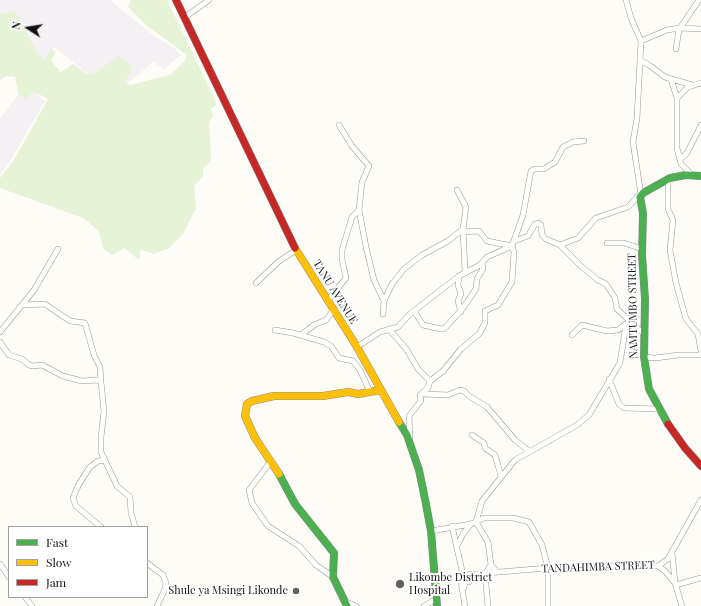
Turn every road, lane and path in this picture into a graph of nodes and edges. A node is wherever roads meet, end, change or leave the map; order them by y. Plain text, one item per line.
1 (176, 0) edge
2 (209, 0) edge
3 (626, 0) edge
4 (699, 0) edge
5 (185, 17) junction
6 (679, 29) junction
7 (701, 29) edge
8 (641, 42) junction
9 (676, 49) dead end
10 (640, 60) junction
11 (671, 79) junction
12 (701, 82) edge
13 (692, 85) junction
14 (677, 98) junction
15 (340, 125) dead end
16 (701, 125) edge
17 (584, 141) dead end
18 (680, 159) junction
19 (693, 176) junction
20 (701, 176) edge
21 (668, 179) junction
22 (457, 190) dead end
23 (641, 195) junction
24 (359, 210) junction
25 (463, 230) junction
26 (513, 243) junction
27 (607, 243) dead end
28 (560, 245) junction
29 (58, 249) dead end
30 (642, 249) junction
31 (296, 250) junction
32 (482, 263) junction
33 (465, 271) junction
34 (459, 276) junction
35 (256, 283) dead end
36 (328, 300) junction
37 (384, 301) junction
38 (22, 305) junction
39 (334, 309) junction
40 (414, 311) junction
41 (461, 312) junction
42 (383, 314) dead end
43 (645, 320) junction
44 (630, 321) junction
45 (636, 328) junction
46 (390, 329) junction
47 (274, 330) dead end
48 (0, 332) edge
49 (301, 335) junction
50 (572, 335) dead end
51 (645, 335) junction
52 (0, 342) edge
53 (357, 347) junction
54 (701, 352) edge
55 (701, 355) edge
56 (644, 357) junction
57 (609, 379) junction
58 (430, 381) junction
59 (101, 382) junction
60 (381, 390) junction
61 (370, 392) junction
62 (422, 394) junction
63 (660, 409) junction
64 (472, 435) dead end
65 (409, 442) junction
66 (529, 451) junction
67 (104, 460) junction
68 (271, 461) junction
69 (701, 466) edge
70 (501, 476) junction
71 (701, 500) edge
72 (474, 523) junction
73 (100, 526) edge
74 (135, 526) edge
75 (452, 526) junction
76 (431, 532) junction
77 (457, 546) junction
78 (672, 553) junction
79 (0, 564) edge
80 (148, 564) edge
81 (491, 565) junction
82 (658, 566) junction
83 (548, 568) junction
84 (497, 572) junction
85 (485, 574) junction
86 (471, 575) junction
87 (8, 576) edge
88 (462, 576) junction
89 (333, 577) junction
90 (701, 578) edge
91 (435, 581) junction
92 (676, 584) junction
93 (463, 593) junction
94 (26, 598) edge
95 (437, 602) edge
96 (346, 604) edge
97 (32, 606) edge
98 (157, 606) edge
99 (356, 606) edge
100 (424, 606) edge
101 (465, 606) edge
102 (488, 606) edge
103 (548, 606) edge
104 (682, 606) edge

1 - 5 street, TANU AVENUE
2 - 5 street
3 - 8 street
4 - 6 street
5 - 31 street, TANU AVENUE
6 - 7 street
6 - 8 street
6 - 9 street
8 - 10 street
10 - 11 street
10 - 23 street
11 - 13 street
11 - 14 street
12 - 13 street
13 - 14 street
14 - 18 street
15 - 24 street
16 - 18 street
17 - 26 street
18 - 19 street
19 - 20 street
19 - 21 street
21 - 23 street
21 - 54 street
22 - 25 street
23 - 28 street
23 - 30 street, NAMTUMBO STREET
24 - 36 street
24 - 37 street
25 - 26 street
25 - 33 street
25 - 37 street
26 - 28 street
26 - 32 street
26 - 58 street
27 - 30 street
28 - 44 street
29 - 38 street
30 - 43 street, NAMTUMBO STREET
31 - 35 street
31 - 36 street, TANU AVENUE
32 - 33 street
32 - 41 street
33 - 34 street
34 - 40 street
34 - 41 street
36 - 39 street, TANU AVENUE
37 - 42 street
38 - 48 street
38 - 59 street
39 - 49 street
39 - 53 street, TANU AVENUE
40 - 41 street
40 - 46 street
43 - 45 street
43 - 51 street, NAMTUMBO STREET
44 - 45 street
44 - 50 street
44 - 57 street
45 - 51 street
46 - 53 street
46 - 58 street
47 - 49 street
49 - 61 street
51 - 56 street, NAMTUMBO STREET
52 - 59 street
53 - 60 street, TANU AVENUE
55 - 56 street
56 - 63 street, NAMTUMBO STREET
57 - 63 street
57 - 66 street
58 - 62 street
59 - 67 street
60 - 61 street
60 - 65 street, TANU AVENUE
61 - 68 street
62 - 65 street
62 - 66 street
63 - 69 street, NAMTUMBO STREET
64 - 70 street
65 - 76 street, TANU AVENUE
66 - 70 street
67 - 73 street
67 - 74 street
68 - 89 street
68 - 89 street
70 - 72 street
71 - 78 street, TANDAHIMBA STREET
72 - 75 street
72 - 77 street
72 - 81 street
72 - 83 street
75 - 76 street
75 - 77 street
76 - 91 street, TANU AVENUE
77 - 88 street
78 - 82 street, TANDAHIMBA STREET
78 - 92 street
79 - 87 street
80 - 98 street
81 - 84 street
81 - 85 street
82 - 83 street, TANDAHIMBA STREET
82 - 92 street
83 - 84 street, TANDAHIMBA STREET
83 - 103 street
84 - 85 street, TANDAHIMBA STREET
85 - 86 street, TANDAHIMBA STREET
85 - 102 street
86 - 88 street, TANDAHIMBA STREET
86 - 93 street
88 - 91 street, TANDAHIMBA STREET
88 - 93 street
89 - 96 street
90 - 92 street
91 - 95 street, TANU AVENUE
92 - 104 street
93 - 101 street
94 - 97 street
95 - 100 street
96 - 99 street

